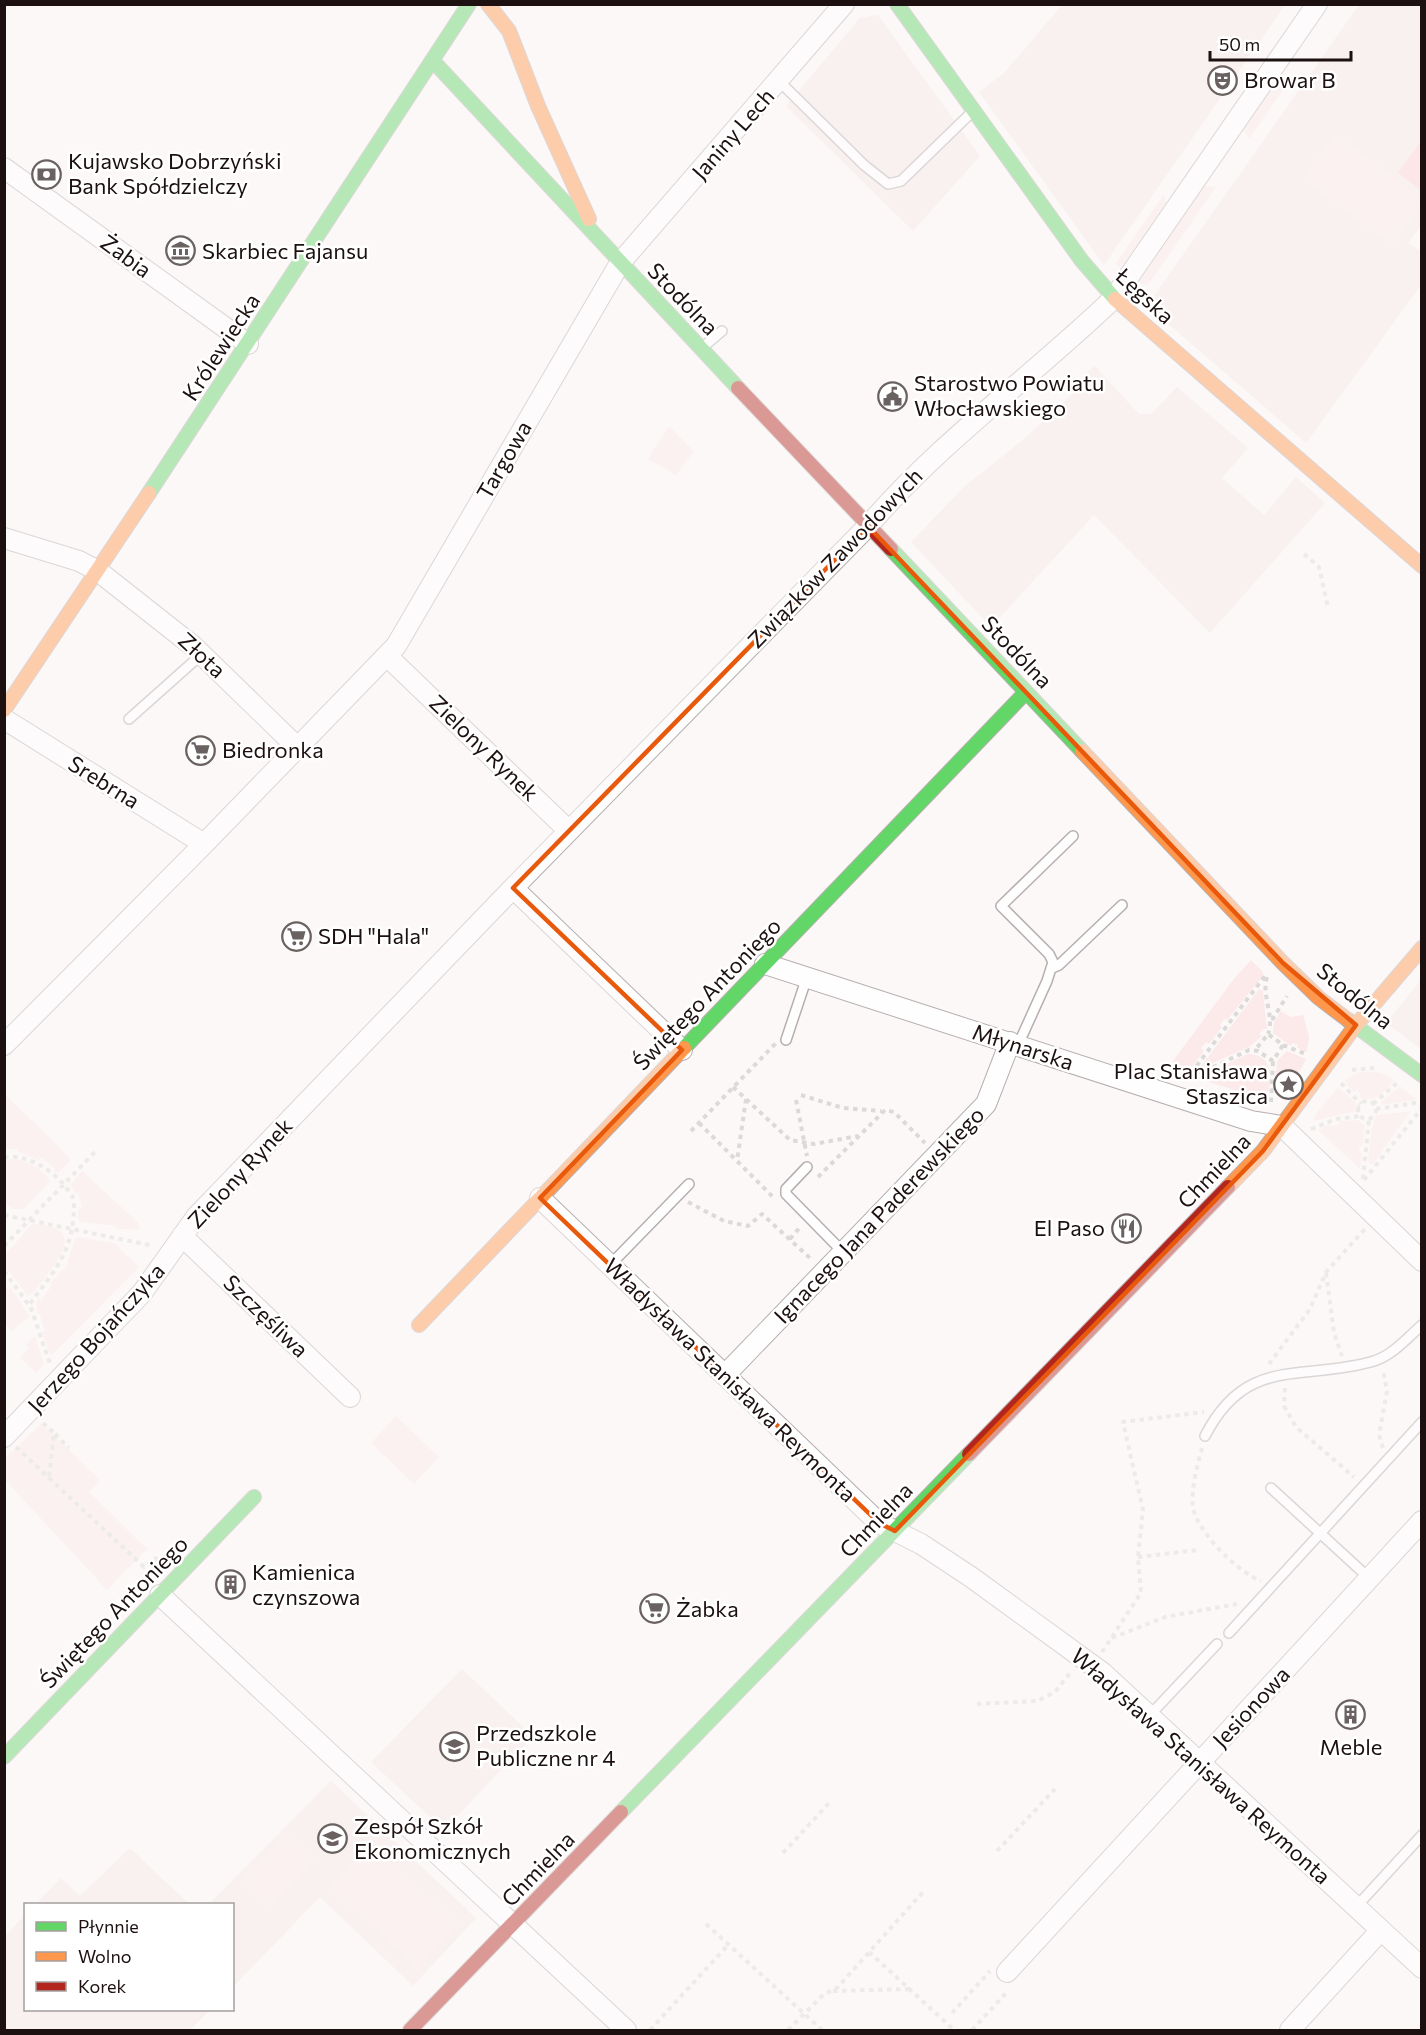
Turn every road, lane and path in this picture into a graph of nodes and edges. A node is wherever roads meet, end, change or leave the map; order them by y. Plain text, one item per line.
1 (469, 4) edge
2 (488, 4) edge
3 (844, 4) edge
4 (897, 4) edge
5 (1317, 4) edge
6 (433, 61) junction
7 (780, 81) junction
8 (974, 110) junction
9 (4, 168) edge
10 (598, 239) junction
11 (620, 263) junction
12 (1114, 298) junction
13 (722, 331) dead end
14 (248, 344) junction
15 (702, 349) junction
16 (868, 526) junction
17 (4, 538) edge
18 (1304, 554) dead end
19 (1422, 566) edge
20 (98, 571) junction
21 (1328, 607) dead end
22 (202, 654) junction
23 (387, 656) junction
24 (1026, 692) junction
25 (7, 702) edge
26 (4, 719) edge
27 (129, 719) dead end
28 (298, 748) junction
29 (569, 831) junction
30 (1073, 836) dead end
31 (204, 844) junction
32 (513, 888) junction
33 (1122, 905) dead end
34 (1422, 948) edge
35 (765, 964) junction
36 (1052, 968) junction
37 (807, 977) junction
38 (1290, 992) dead end
39 (1271, 1020) junction
40 (1356, 1025) junction
41 (790, 1028) junction
42 (1268, 1034) junction
43 (786, 1040) dead end
44 (1014, 1044) junction
45 (4, 1045) edge
46 (1283, 1045) junction
47 (682, 1050) junction
48 (1255, 1050) junction
49 (1311, 1056) dead end
50 (1273, 1061) junction
51 (1383, 1068) dead end
52 (1323, 1070) junction
53 (1348, 1070) dead end
54 (1191, 1073) junction
55 (1342, 1075) dead end
56 (1422, 1075) edge
57 (1186, 1077) dead end
58 (1336, 1079) junction
59 (1401, 1079) dead end
60 (733, 1087) junction
61 (801, 1095) dead end
62 (746, 1099) junction
63 (796, 1100) dead end
64 (1422, 1102) edge
65 (1271, 1103) dead end
66 (1361, 1104) junction
67 (1373, 1104) junction
68 (1422, 1108) edge
69 (1376, 1110) junction
70 (882, 1111) junction
71 (1361, 1116) junction
72 (1369, 1119) junction
73 (699, 1123) junction
74 (1282, 1126) junction
75 (1311, 1128) dead end
76 (691, 1131) dead end
77 (858, 1137) junction
78 (805, 1143) junction
79 (928, 1146) dead end
80 (95, 1152) dead end
81 (4, 1156) edge
82 (737, 1161) junction
83 (810, 1166) junction
84 (689, 1184) dead end
85 (63, 1185) junction
86 (677, 1196) junction
87 (540, 1198) junction
88 (778, 1201) dead end
89 (4, 1215) edge
90 (794, 1217) dead end
91 (1375, 1217) junction
92 (31, 1218) junction
93 (802, 1226) junction
94 (72, 1228) junction
95 (810, 1233) dead end
96 (790, 1239) junction
97 (177, 1243) junction
98 (4, 1246) edge
99 (844, 1253) junction
100 (811, 1258) dead end
101 (1422, 1261) edge
102 (610, 1265) junction
103 (4, 1271) edge
104 (1326, 1272) junction
105 (29, 1305) junction
106 (419, 1325) dead end
107 (1422, 1325) edge
108 (1381, 1357) junction
109 (1346, 1365) junction
110 (725, 1375) junction
111 (1285, 1375) junction
112 (1257, 1380) junction
113 (57, 1384) junction
114 (350, 1397) dead end
115 (1224, 1409) junction
116 (1422, 1422) edge
117 (43, 1423) dead end
118 (54, 1434) junction
119 (1205, 1436) joint
120 (5, 1437) edge
121 (69, 1448) dead end
122 (1387, 1460) junction
123 (49, 1478) junction
124 (1364, 1485) junction
125 (1271, 1488) dead end
126 (254, 1497) dead end
127 (1422, 1521) edge
128 (895, 1531) junction
129 (1320, 1533) junction
130 (1198, 1550) dead end
131 (1138, 1557) junction
132 (178, 1575) junction
133 (1369, 1578) junction
134 (1273, 1585) junction
135 (160, 1594) junction
136 (1259, 1601) junction
137 (1229, 1633) dead end
138 (1112, 1638) junction
139 (1217, 1644) dead end
140 (1091, 1658) junction
141 (977, 1704) dead end
142 (1150, 1715) junction
143 (4, 1757) edge
144 (1201, 1762) junction
145 (1055, 1789) dead end
146 (829, 1803) dead end
147 (1422, 1835) edge
148 (997, 1851) dead end
149 (783, 1853) dead end
150 (923, 1892) dead end
151 (1356, 1907) junction
152 (706, 1924) dead end
153 (514, 1925) junction
154 (1381, 1930) junction
155 (728, 1945) junction
156 (869, 1952) junction
157 (1422, 1968) edge
158 (1005, 1975) junction
159 (911, 1989) junction
160 (833, 1991) junction
161 (952, 2013) dead end
162 (804, 2014) junction
163 (410, 2031) edge
164 (626, 2031) edge
165 (650, 2031) edge
166 (788, 2031) edge
167 (822, 2031) edge
168 (954, 2031) edge
169 (972, 2031) edge
170 (1290, 2031) edge

1 - 6 street, Królewiecka
2 - 10 street, Stodólna
3 - 7 street, Janiny Lech
4 - 8 street, Łęgska
5 - 12 street, Związków Zawodowych
6 - 10 street, Stodólna
6 - 14 street, Królewiecka
7 - 8 lane
7 - 11 street, Janiny Lech
8 - 12 street, Łęgska
9 - 14 street, Żabia
10 - 11 street, Stodólna
11 - 15 street, Stodólna
11 - 23 street, Targowa
12 - 16 street, Związków Zawodowych
12 - 19 street, Łęgska
13 - 15 lane
14 - 20 street, Królewiecka
15 - 16 street, Stodólna
16 - 24 street, Stodólna
16 - 29 street, Związków Zawodowych
17 - 20 street, Złota
18 - 21 path
20 - 22 street, Złota
20 - 25 street, Królewiecka
22 - 27 lane
22 - 28 street, Złota
23 - 28 street
23 - 29 street, Zielony Rynek
24 - 35 street, Świętego Antoniego
24 - 40 street, Stodólna
26 - 31 street, Srebrna
28 - 31 street
29 - 32 street, Zielony Rynek
30 - 36 lane
31 - 45 street
32 - 47 street
32 - 97 street, Zielony Rynek
33 - 36 lane
34 - 40 street, Chmielna
35 - 37 street, Młynarska
35 - 47 street, Świętego Antoniego
36 - 44 lane
37 - 41 lane
37 - 44 street, Młynarska
38 - 39 path
39 - 42 path
39 - 54 path
40 - 52 street, Chmielna
40 - 56 street, Stodólna
41 - 43 lane
41 - 60 path
42 - 46 path
42 - 48 path
44 - 74 street, Młynarska
44 - 99 street, Ignacego Jana Paderewskiego
46 - 49 path
46 - 50 path
47 - 87 street, Świętego Antoniego
48 - 50 path
48 - 54 path
50 - 65 path
51 - 53 path
52 - 58 path
52 - 74 street, Chmielna
54 - 57 path
55 - 58 path
58 - 66 path
59 - 67 path
60 - 62 path
60 - 73 path
61 - 70 path
62 - 78 path
62 - 82 path
63 - 78 path
64 - 69 path
66 - 67 path
66 - 71 path
67 - 69 path
68 - 72 path
69 - 72 path
70 - 77 path
70 - 79 path
71 - 72 path
71 - 75 path
73 - 76 path
73 - 82 path
74 - 91 street
74 - 128 street, Chmielna
77 - 78 path
77 - 83 path
78 - 83 path
80 - 85 path
81 - 85 path
82 - 88 path
83 - 99 lane
84 - 86 lane
85 - 92 path
85 - 94 path
86 - 96 path
86 - 102 lane
87 - 102 street, Władysława Stanisława Reymonta
87 - 106 street, Świętego Antoniego
89 - 92 path
90 - 93 path
91 - 101 street
91 - 104 path
92 - 94 path
92 - 98 path
93 - 95 path
93 - 96 path
94 - 97 path
94 - 105 path
96 - 100 path
97 - 113 street, Jerzego Bojańczyka
97 - 114 street, Szczęśliwa
99 - 110 street, Ignacego Jana Paderewskiego
102 - 110 street, Władysława Stanisława Reymonta
103 - 105 path
104 - 109 path
104 - 112 path
105 - 113 path
107 - 108 lane
108 - 109 lane
108 - 122 path
109 - 111 lane
110 - 128 street, Władysława Stanisława Reymonta
111 - 112 lane
111 - 124 path
112 - 115 lane
113 - 120 street, Jerzego Bojańczyka
115 - 119 lane
115 - 131 path
116 - 122 lane
117 - 118 path
118 - 121 path
118 - 123 path
119 - 134 path
120 - 123 path
122 - 124 lane
123 - 132 path
124 - 129 lane
125 - 129 lane
126 - 132 street, Świętego Antoniego
127 - 133 street, Jesionowa
128 - 140 street, Władysława Stanisława Reymonta
128 - 153 street, Chmielna
129 - 133 lane
129 - 134 lane
130 - 131 path
131 - 138 path
132 - 135 street, Świętego Antoniego
133 - 144 street, Jesionowa
134 - 136 lane
135 - 143 street, Świętego Antoniego
135 - 153 street
136 - 137 lane
136 - 138 path
138 - 140 path
139 - 142 lane
140 - 141 path
140 - 142 street, Władysława Stanisława Reymonta
142 - 144 street, Władysława Stanisława Reymonta
144 - 151 street, Władysława Stanisława Reymonta
144 - 158 street, Jesionowa
145 - 148 path
146 - 149 path
147 - 151 lane
150 - 156 path
151 - 154 street, Władysława Stanisława Reymonta
152 - 155 path
153 - 163 street, Chmielna
153 - 164 street
154 - 157 street, Władysława Stanisława Reymonta
154 - 170 street
155 - 162 path
155 - 165 path
156 - 159 path
156 - 160 path
158 - 161 path
158 - 169 path
159 - 160 path
159 - 168 path
160 - 162 path
162 - 166 path
162 - 167 path

